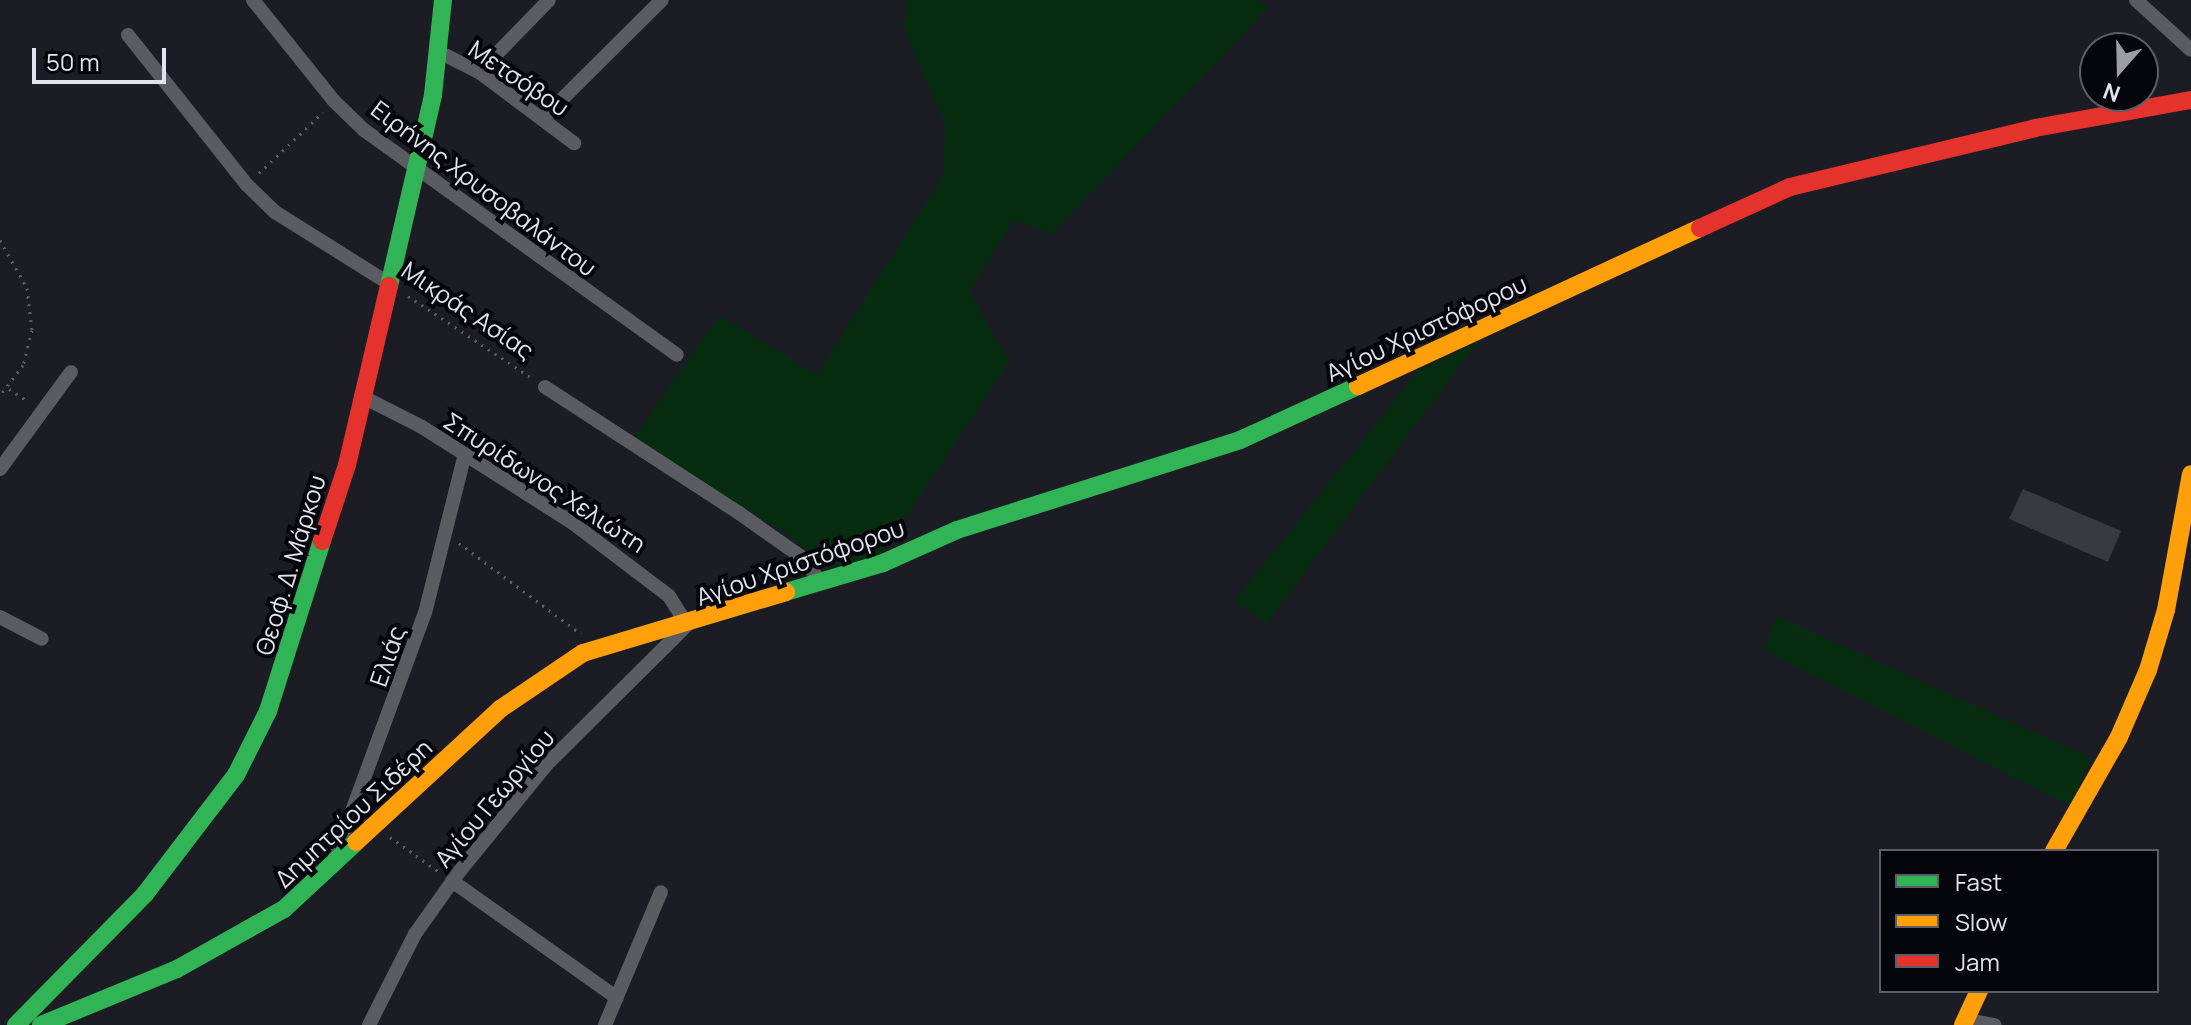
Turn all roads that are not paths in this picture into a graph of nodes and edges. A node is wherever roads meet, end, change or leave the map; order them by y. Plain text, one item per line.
1 (253, 0) edge
2 (443, 0) edge
3 (549, 0) edge
4 (662, 0) edge
5 (2136, 0) edge
6 (128, 35) dead end
7 (440, 44) junction
8 (2191, 50) edge
9 (479, 72) junction
10 (2191, 100) edge
11 (544, 117) junction
12 (574, 143) dead end
13 (415, 166) junction
14 (385, 281) junction
15 (677, 355) dead end
16 (71, 372) dead end
17 (545, 387) road end
18 (361, 396) junction
19 (465, 454) junction
20 (0, 469) edge
21 (2191, 474) edge
22 (821, 582) junction
23 (0, 617) edge
24 (687, 625) junction
25 (42, 639) dead end
26 (2055, 849) edge
27 (331, 867) junction
28 (452, 881) junction
29 (661, 892) dead end
30 (1978, 993) edge
31 (617, 998) junction
32 (1964, 1022) edge
33 (16, 1025) edge
34 (41, 1025) edge
35 (369, 1025) edge
36 (605, 1025) edge
37 (1995, 1025) edge

1 - 13 street, Ειρήνης Χρυσοβαλάντου
2 - 7 street, Θεοφ. Δ. Μάρκου
3 - 9 street
4 - 11 street
5 - 8 street
6 - 14 street, Μικράς Ασίας
7 - 9 street, Μετσόβου
7 - 13 street, Θεοφ. Δ. Μάρκου
9 - 11 street, Μετσόβου
10 - 22 street, Αγίου Χριστόφορου
11 - 12 street, Μετσόβου
13 - 14 street, Θεοφ. Δ. Μάρκου
13 - 15 street, Ειρήνης Χρυσοβαλάντου
14 - 18 street, Θεοφ. Δ. Μάρκου
16 - 20 street
17 - 22 street, Μικράς Ασίας
18 - 19 street, Σπυρίδωνος Χελιώτη
18 - 33 street, Θεοφ. Δ. Μάρκου
19 - 24 street, Σπυρίδωνος Χελιώτη
19 - 27 street, Ελιάς
21 - 26 street
22 - 24 street, Αγίου Χριστόφορου
23 - 25 street
24 - 27 street, Δημητρίου Σιδέρη
24 - 28 street, Αγίου Γεωργίου
27 - 34 street, Δημητρίου Σιδέρη
28 - 31 street
28 - 35 street, Αγίου Γεωργίου
29 - 31 street
30 - 32 street
31 - 36 street
32 - 37 street

